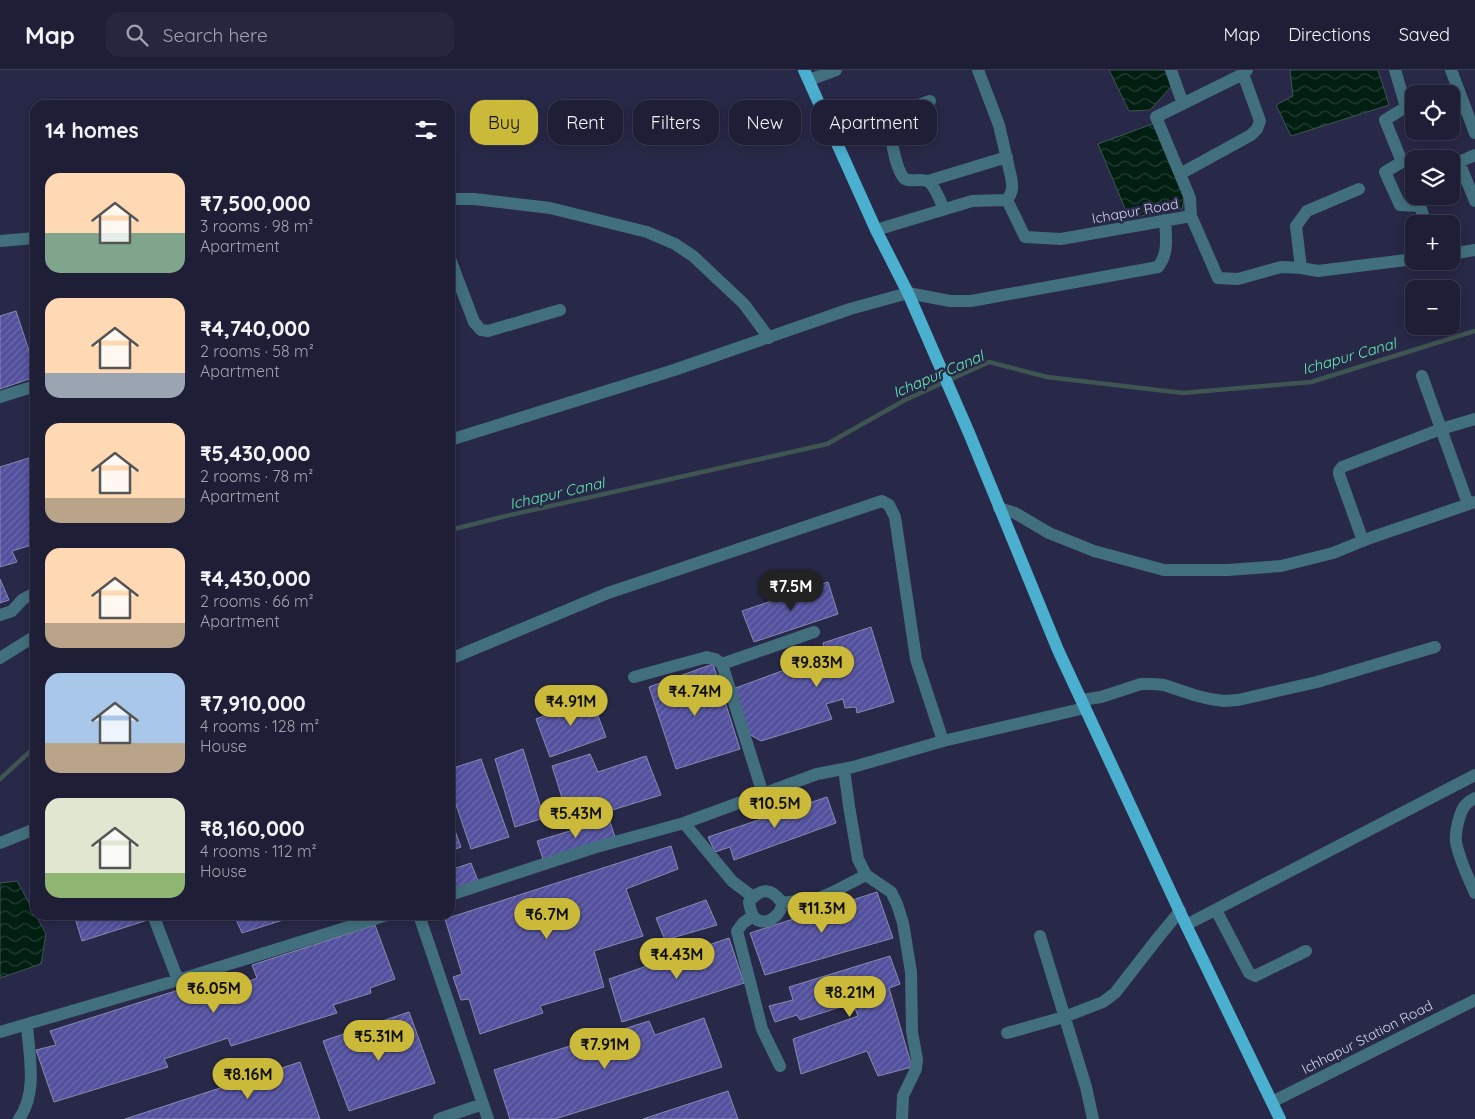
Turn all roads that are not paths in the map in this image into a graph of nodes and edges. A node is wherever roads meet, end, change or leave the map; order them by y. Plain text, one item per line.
1 (836, 70) edge
2 (978, 70) edge
3 (1171, 70) edge
4 (1395, 70) edge
5 (1450, 70) edge
6 (1245, 72) edge
7 (807, 75) edge
8 (1183, 104) junction
9 (1475, 132) edge
10 (893, 145) edge
11 (1475, 155) edge
12 (1007, 157) junction
13 (1180, 174) junction
14 (928, 181) junction
15 (1358, 189) dead end
16 (455, 199) edge
17 (1007, 200) junction
18 (1475, 201) edge
19 (944, 210) junction
20 (1423, 215) edge
21 (1190, 216) junction
22 (1165, 220) junction
23 (876, 230) junction
24 (30, 238) edge
25 (0, 241) edge
26 (1475, 250) edge
27 (1460, 252) edge
28 (1405, 260) edge
29 (1302, 268) junction
30 (455, 271) edge
31 (908, 293) junction
32 (560, 310) dead end
33 (769, 338) junction
34 (1422, 376) dead end
35 (30, 388) edge
36 (0, 397) edge
37 (1475, 419) edge
38 (1441, 429) junction
39 (455, 438) edge
40 (1471, 503) edge
41 (999, 508) junction
42 (1363, 541) junction
43 (30, 595) edge
44 (0, 615) edge
45 (814, 632) dead end
46 (30, 639) edge
47 (1436, 647) dead end
48 (455, 657) edge
49 (0, 658) edge
50 (722, 664) junction
51 (634, 677) dead end
52 (1084, 704) junction
53 (943, 741) junction
54 (844, 769) junction
55 (1475, 776) edge
56 (763, 794) junction
57 (1475, 798) edge
58 (684, 823) junction
59 (30, 831) edge
60 (0, 843) edge
61 (866, 874) junction
62 (455, 892) edge
63 (1475, 893) edge
64 (753, 897) junction
65 (782, 903) junction
66 (1216, 910) junction
67 (1180, 912) junction
68 (753, 916) junction
69 (155, 920) edge
70 (371, 920) edge
71 (421, 920) edge
72 (1186, 925) junction
73 (1040, 936) dead end
74 (1306, 951) dead end
75 (178, 980) junction
76 (1475, 1000) edge
77 (1064, 1017) junction
78 (27, 1024) junction
79 (0, 1032) edge
80 (1007, 1033) dead end
81 (780, 1066) dead end
82 (1272, 1102) junction
83 (483, 1104) junction
84 (20, 1119) edge
85 (439, 1119) edge
86 (488, 1119) edge
87 (902, 1119) edge
88 (1093, 1119) edge
89 (1280, 1119) edge

1 - 7 street
2 - 12 street
3 - 8 street
4 - 20 street
5 - 9 street
6 - 8 street
6 - 13 street
7 - 23 main road
8 - 13 street
10 - 14 street
11 - 18 street
12 - 14 street
12 - 17 street
13 - 21 street
14 - 19 street
15 - 29 street
16 - 33 street
17 - 19 street
17 - 22 street, Ichapur Road
19 - 23 street
21 - 22 street, Ichapur Road
21 - 29 street, Ichapur Road
22 - 31 street
23 - 31 main road
24 - 25 street
26 - 27 street
28 - 29 street, Ichapur Road
30 - 32 street
31 - 33 street
31 - 41 main road
33 - 39 street
34 - 38 street
35 - 36 street
37 - 38 street
38 - 40 street
38 - 42 street
40 - 42 street
41 - 42 street
41 - 52 main road
43 - 44 street
45 - 50 street
46 - 49 street
47 - 52 street
48 - 53 street
50 - 51 street
50 - 56 street
52 - 53 street
52 - 67 main road
53 - 54 street
54 - 56 street
54 - 61 street
55 - 66 street
56 - 58 street
57 - 63 street
58 - 62 street
58 - 64 street
59 - 60 street
61 - 65 street
61 - 87 street
64 - 65 street
64 - 68 street
65 - 68 street
66 - 72 street
66 - 74 street
67 - 72 main road
67 - 77 street
68 - 81 street
69 - 75 street
70 - 75 street
71 - 83 street
72 - 82 main road
73 - 77 street
75 - 78 street
76 - 82 street, Ichhapur Station Road
77 - 80 street
77 - 88 street
78 - 79 street
78 - 84 street
82 - 89 main road
83 - 85 street
83 - 86 street

